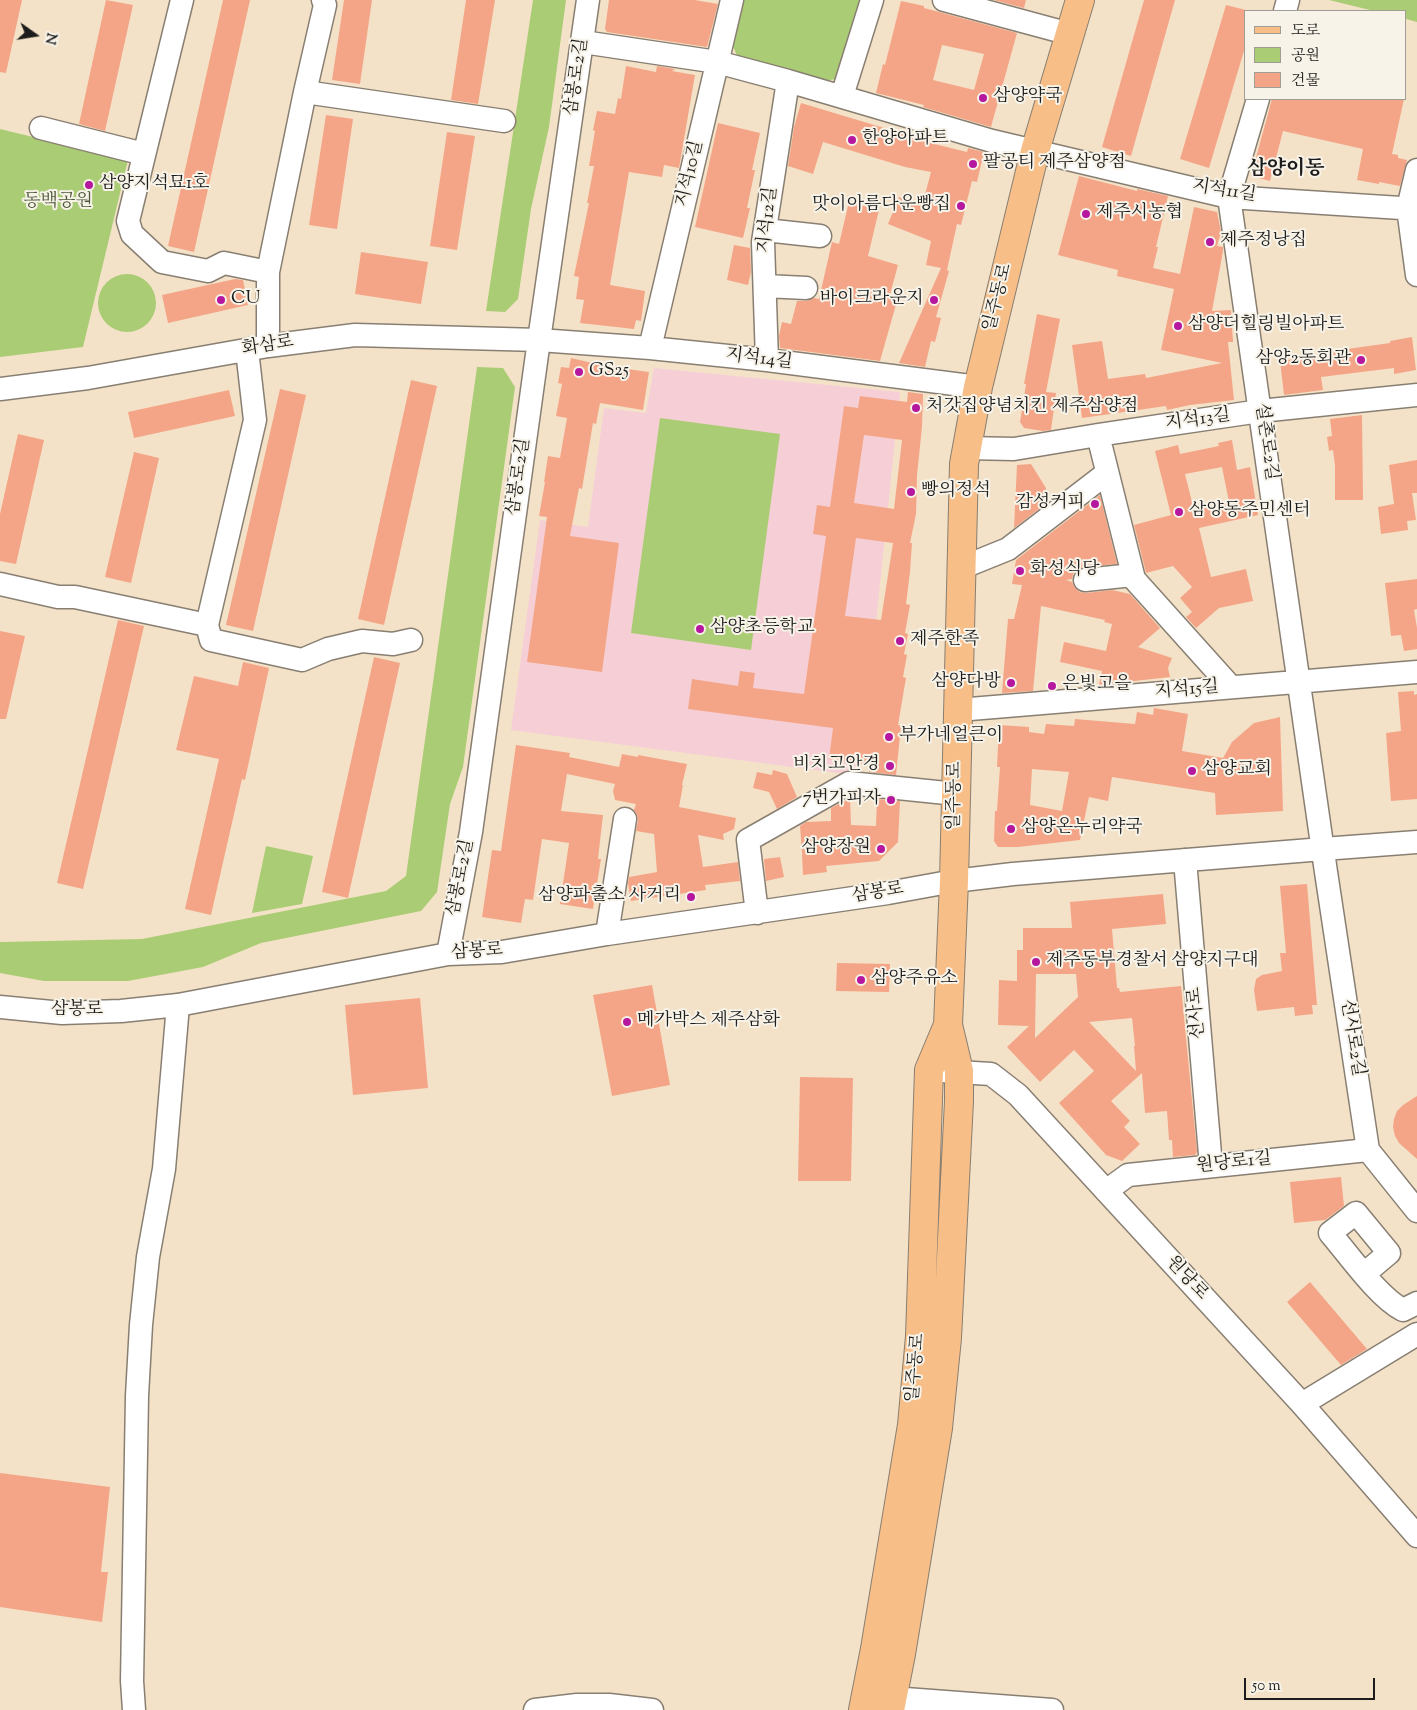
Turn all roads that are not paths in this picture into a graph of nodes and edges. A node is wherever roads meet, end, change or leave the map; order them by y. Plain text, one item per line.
1 (182, 0) edge
2 (323, 0) edge
3 (588, 0) edge
4 (732, 0) edge
5 (872, 0) edge
6 (944, 0) edge
7 (1080, 0) edge
8 (1070, 34) junction
9 (583, 42) junction
10 (717, 62) junction
11 (788, 81) junction
12 (305, 92) junction
13 (842, 96) junction
14 (1258, 100) edge
15 (504, 121) dead end
16 (41, 128) dead end
17 (1035, 152) junction
18 (144, 154) junction
19 (1417, 170) edge
20 (1229, 197) junction
21 (1412, 208) edge
22 (766, 230) junction
23 (820, 236) dead end
24 (268, 272) junction
25 (1417, 275) edge
26 (765, 286) junction
27 (806, 288) dead end
28 (539, 340) junction
29 (258, 348) junction
30 (650, 348) junction
31 (767, 360) junction
32 (978, 387) junction
33 (0, 389) edge
34 (1417, 395) edge
35 (1260, 411) junction
36 (1098, 435) junction
37 (966, 448) junction
38 (1107, 473) junction
39 (961, 568) junction
40 (1133, 575) junction
41 (1085, 580) dead end
42 (0, 584) edge
43 (207, 625) junction
44 (410, 640) dead end
45 (1417, 672) edge
46 (1298, 682) junction
47 (1231, 687) junction
48 (958, 710) junction
49 (956, 794) junction
50 (625, 819) dead end
51 (1417, 842) edge
52 (1323, 849) junction
53 (1185, 860) junction
54 (954, 881) junction
55 (757, 913) junction
56 (607, 934) junction
57 (448, 954) junction
58 (178, 1005) junction
59 (0, 1007) edge
60 (948, 1025) junction
61 (929, 1070) junction
62 (959, 1071) junction
63 (1368, 1150) junction
64 (1211, 1166) junction
65 (1106, 1192) junction
66 (1417, 1211) edge
67 (1364, 1274) dead end
68 (1417, 1303) edge
69 (1417, 1334) edge
70 (1302, 1404) junction
71 (1417, 1536) edge
72 (891, 1704) edge
73 (938, 1706) edge
74 (134, 1710) edge
75 (535, 1710) edge
76 (652, 1710) edge
77 (863, 1710) edge
78 (1052, 1710) edge

1 - 18 street
2 - 12 street
3 - 9 street, 삼봉로2길
4 - 10 street, 지석10길
5 - 13 street
6 - 8 street
7 - 8 main road, 일주동로
8 - 17 main road, 일주동로
9 - 10 street
9 - 28 street, 삼봉로2길
10 - 11 street
10 - 30 street, 지석10길
11 - 13 street
11 - 22 street, 지석12길
12 - 15 street
12 - 24 street
13 - 17 street
14 - 20 street, 설촌로2길
16 - 18 street
17 - 20 street, 지석11길
17 - 32 main road, 일주동로
18 - 24 street
19 - 21 street
20 - 21 street, 지석11길
20 - 35 street, 설촌로2길
21 - 25 street
22 - 23 street
22 - 26 street, 지석12길
24 - 29 street
26 - 27 street
26 - 31 street, 지석12길
28 - 29 street, 화삼로
28 - 30 street, 지석14길
28 - 57 street, 삼봉로2길
29 - 33 street, 화삼로
29 - 43 street
30 - 31 street, 지석14길
31 - 32 street, 지석14길
32 - 37 main road, 일주동로
34 - 35 street, 지석13길
35 - 36 street, 지석13길
35 - 46 street, 설촌로2길
36 - 37 street, 지석13길
36 - 38 street
37 - 39 main road, 일주동로
38 - 39 street
38 - 40 street
39 - 48 main road, 일주동로
40 - 41 street
40 - 47 street
42 - 43 street
43 - 44 street
45 - 46 street, 지석15길
46 - 47 street, 지석15길
46 - 52 street, 설촌로2길
47 - 48 street, 지석15길
48 - 49 main road, 일주동로
49 - 54 main road, 일주동로
49 - 55 street
50 - 56 street
51 - 52 street
52 - 53 street
52 - 63 street, 선사로2길
53 - 54 street
53 - 64 street, 선사로
54 - 55 street, 삼봉로
54 - 60 main road, 일주동로
55 - 56 street, 삼봉로
56 - 57 street, 삼봉로
57 - 58 street, 삼봉로
58 - 59 street, 삼봉로
58 - 74 street
60 - 61 main road, 일주동로
60 - 62 main road, 일주동로
61 - 62 street, 원당로
61 - 77 main road, 일주동로
62 - 65 street, 원당로
62 - 72 main road, 일주동로
63 - 64 street, 원당로1길
63 - 66 street
64 - 65 street, 원당로1길
65 - 70 street, 원당로
67 - 68 street
69 - 70 street
70 - 71 street, 원당로
72 - 73 street
73 - 78 street
75 - 76 street

